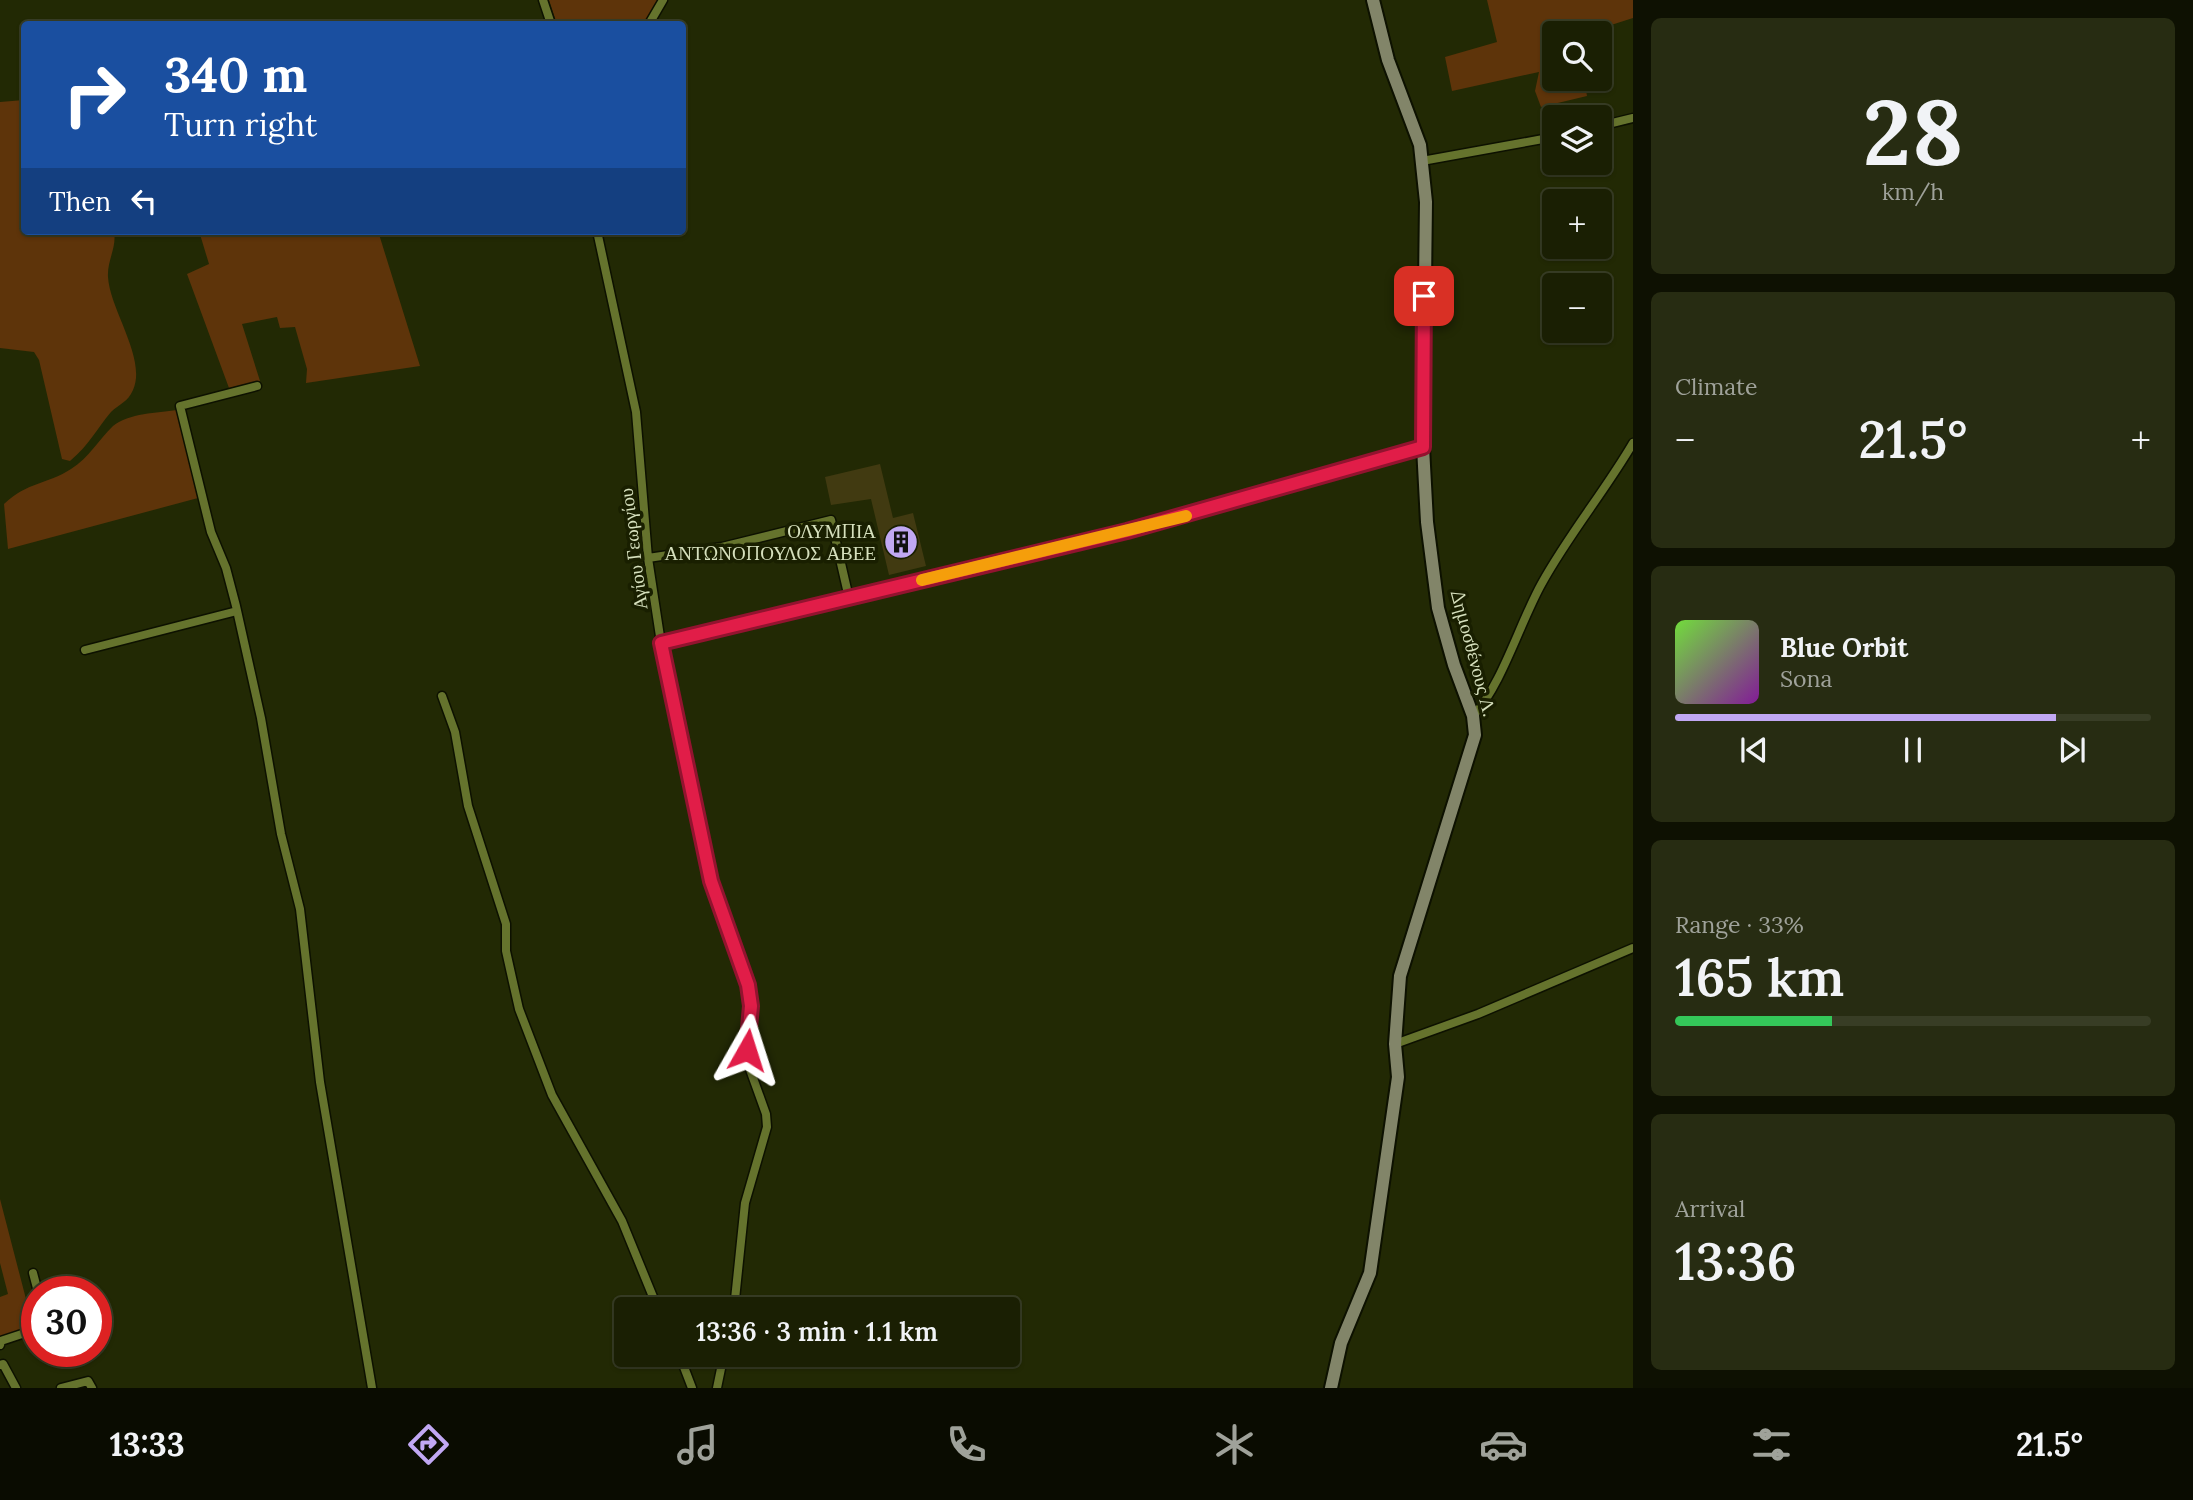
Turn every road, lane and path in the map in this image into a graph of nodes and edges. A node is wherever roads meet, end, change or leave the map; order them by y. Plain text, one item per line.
1 (542, 0) edge
2 (663, 0) edge
3 (1373, 0) edge
4 (550, 21) edge
5 (651, 21) edge
6 (1633, 118) edge
7 (1612, 123) edge
8 (1542, 139) edge
9 (1422, 161) junction
10 (598, 235) edge
11 (257, 386) dead end
12 (1633, 443) edge
13 (1423, 447) junction
14 (648, 558) junction
15 (849, 598) junction
16 (237, 611) junction
17 (661, 643) junction
18 (85, 650) dead end
19 (442, 696) dead end
20 (1473, 716) junction
21 (1633, 948) edge
22 (1395, 1044) junction
23 (33, 1273) dead end
24 (34, 1276) edge
25 (653, 1297) edge
26 (735, 1297) edge
27 (21, 1334) edge
28 (0, 1345) edge
29 (0, 1365) edge
30 (684, 1367) edge
31 (721, 1367) edge
32 (16, 1388) edge
33 (61, 1388) edge
34 (92, 1388) edge
35 (372, 1388) edge
36 (692, 1388) edge
37 (717, 1388) edge
38 (1331, 1388) edge

1 - 4 street
2 - 5 street
3 - 9 street, Δημοσθένους Λ.
6 - 7 street
8 - 9 street
9 - 13 street, Δημοσθένους Λ.
10 - 14 street, Αγίου Γεωργίου
11 - 16 street
12 - 20 street
13 - 15 street
13 - 20 street, Δημοσθένους Λ.
14 - 15 street
14 - 17 street, Αγίου Γεωργίου
15 - 17 street
16 - 18 street
16 - 35 street
17 - 26 street, Αγίου Γεωργίου
19 - 25 street
20 - 22 street, Δημοσθένους Λ.
21 - 22 street
22 - 38 street, Δημοσθένους Λ.
23 - 24 street
27 - 28 street
29 - 32 street
30 - 36 street
31 - 37 street
33 - 34 street

